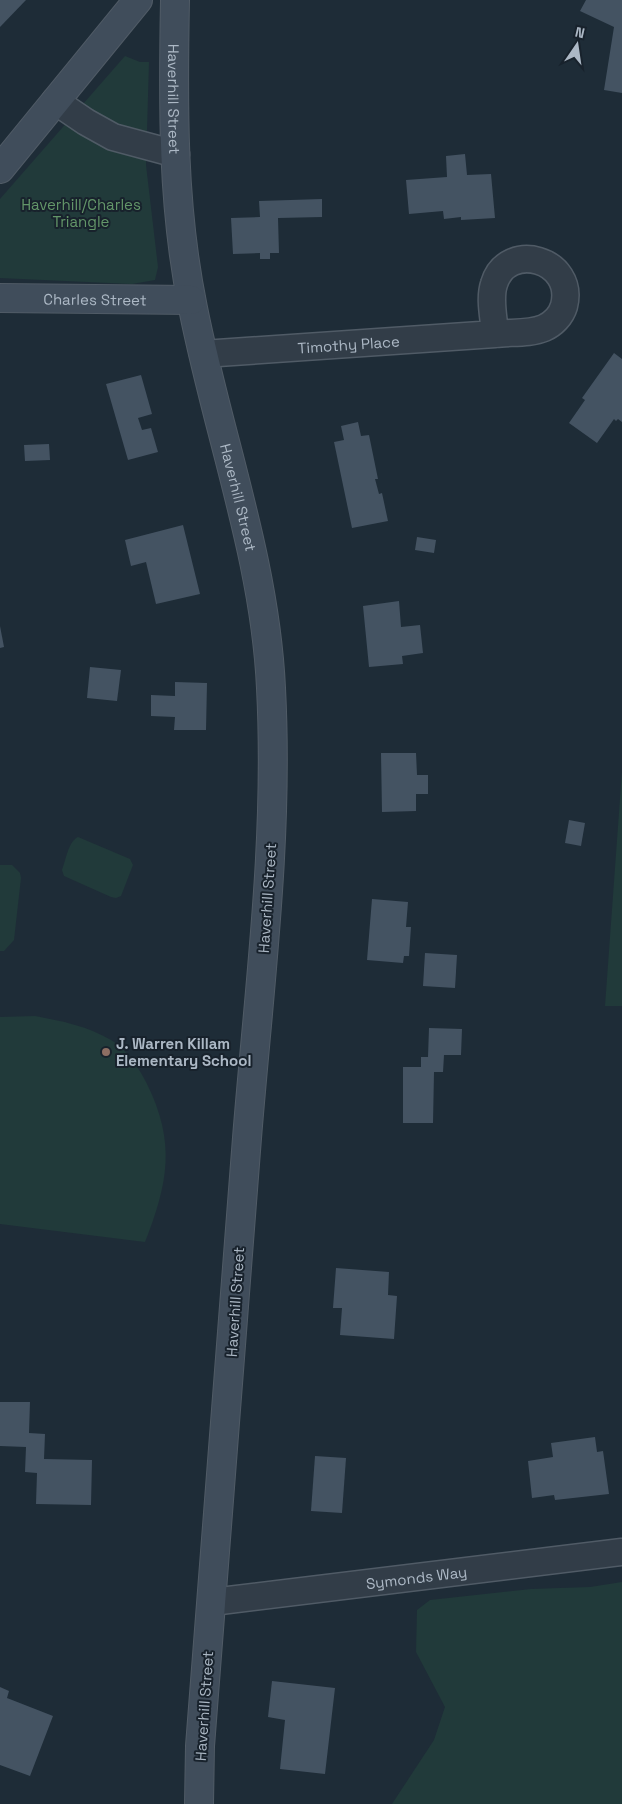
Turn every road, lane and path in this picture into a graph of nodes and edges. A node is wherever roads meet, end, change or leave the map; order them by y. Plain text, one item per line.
1 (138, 0) edge
2 (175, 0) edge
3 (55, 101) junction
4 (176, 154) junction
5 (0, 169) edge
6 (0, 298) edge
7 (191, 300) junction
8 (495, 334) dead end
9 (203, 354) junction
10 (622, 1552) edge
11 (212, 1602) junction
12 (199, 1804) edge

1 - 3 street
2 - 4 street, Haverhill Street
3 - 4 street
3 - 5 street
4 - 7 street, Haverhill Street
6 - 7 street, Charles Street
7 - 9 street, Haverhill Street
8 - 9 street, Timothy Place
9 - 11 street, Haverhill Street
10 - 11 street, Symonds Way
11 - 12 street, Haverhill Street

